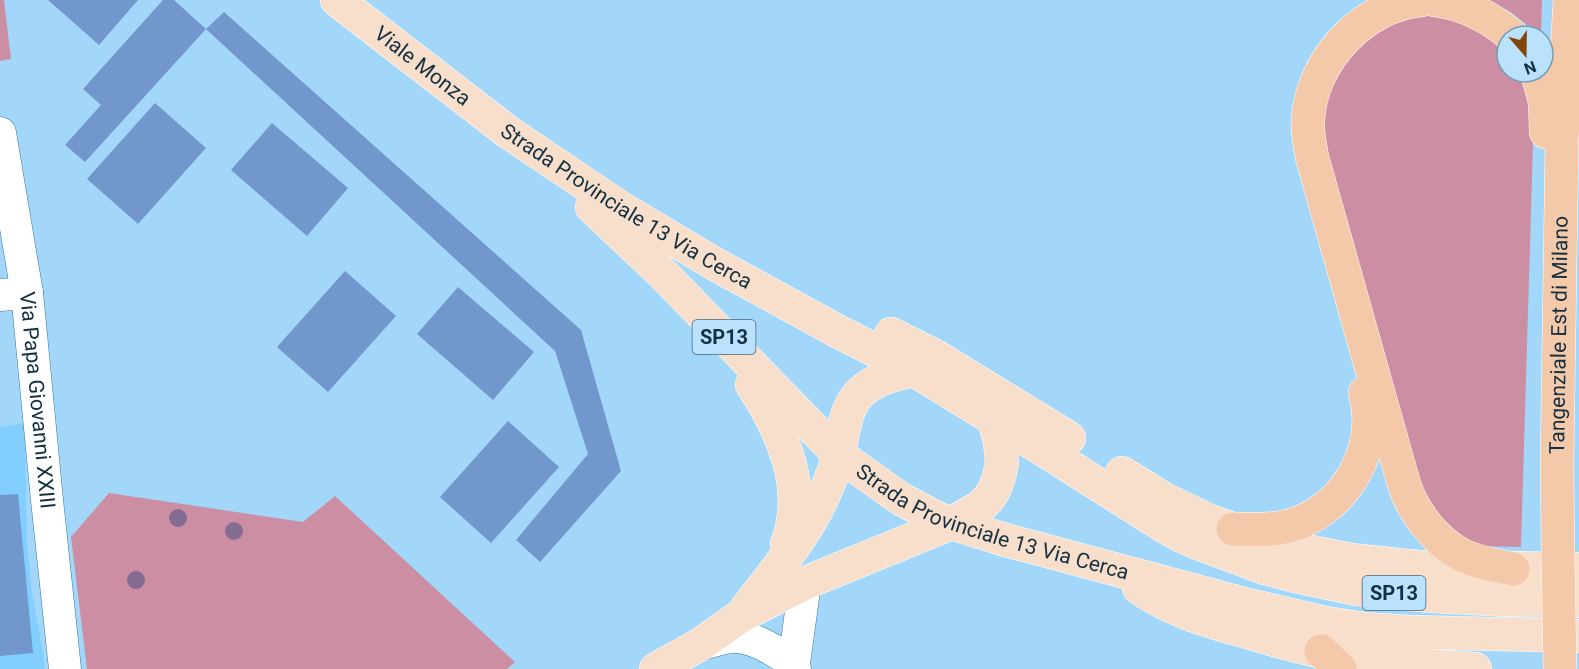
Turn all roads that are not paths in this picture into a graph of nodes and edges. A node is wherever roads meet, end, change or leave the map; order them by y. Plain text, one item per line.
1 (337, 0) edge
2 (1372, 0) edge
3 (1422, 0) edge
4 (1434, 0) edge
5 (1570, 0) edge
6 (1498, 24) edge
7 (1540, 84) edge
8 (508, 132) junction
9 (0, 134) edge
10 (621, 208) junction
11 (1560, 285) junction
12 (14, 294) edge
13 (692, 304) junction
14 (914, 370) junction
15 (993, 419) junction
16 (839, 455) junction
17 (952, 523) junction
18 (1233, 529) junction
19 (1569, 562) edge
20 (1108, 566) junction
21 (1513, 568) junction
22 (793, 573) junction
23 (1579, 601) edge
24 (1579, 636) edge
25 (701, 644) junction
26 (1330, 660) edge
27 (795, 666) edge
28 (65, 669) edge
29 (656, 669) edge
30 (1475, 669) edge
31 (1560, 669) edge
32 (1573, 669) edge
33 (1579, 669) edge

1 - 8 main road, Viale Monza / SP13
2 - 18 highway
3 - 21 highway
4 - 6 highway
5 - 11 highway, Tangenziale Est di Milano
7 - 11 highway
8 - 10 main road, Strada Provinciale 13 Via Cerca / SP13
8 - 13 main road, Strada Provinciale 13 Via Cerca / SP13
9 - 12 street, Via Papa Giovanni XXIII
10 - 14 main road, Strada Provinciale 13 Via Cerca / SP13
10 - 18 main road
11 - 19 highway, Tangenziale Est di Milano
12 - 28 street, Via Papa Giovanni XXIII
13 - 16 main road, Strada Provinciale 13 Via Cerca / SP13
13 - 22 main road
14 - 15 main road, Strada Provinciale 13 Via Cerca / SP13
14 - 16 main road
15 - 17 main road
15 - 23 main road, Strada Provinciale 13 Via Cerca / SP13
16 - 17 main road, Strada Provinciale 13 Via Cerca / SP13
16 - 22 main road
17 - 20 main road, Strada Provinciale 13 Via Cerca / SP13
17 - 22 main road
18 - 21 main road
19 - 21 main road
19 - 31 highway, Tangenziale Est di Milano, bridge
20 - 24 main road, Strada Provinciale 13 Via Cerca / SP13
20 - 26 main road
22 - 25 main road
22 - 27 street
25 - 27 street
25 - 29 main road
26 - 30 main road
32 - 33 main road

